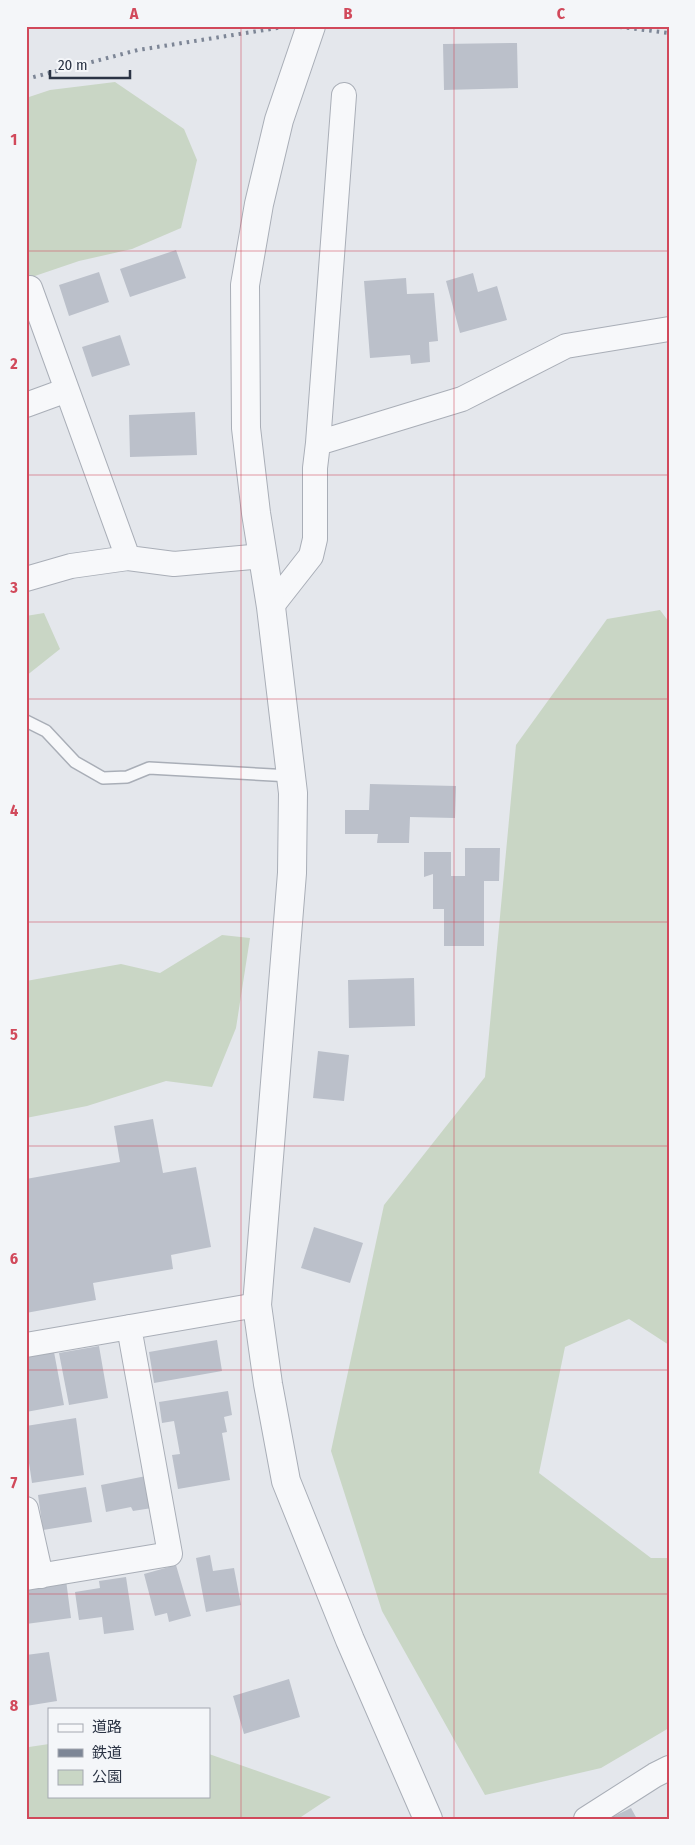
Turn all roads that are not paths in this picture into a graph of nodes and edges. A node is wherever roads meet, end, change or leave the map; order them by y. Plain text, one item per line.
1 (311, 26) edge
2 (344, 95) dead end
3 (30, 288) dead end
4 (669, 329) edge
5 (67, 390) junction
6 (26, 405) edge
7 (318, 443) junction
8 (263, 556) junction
9 (128, 558) junction
10 (26, 579) edge
11 (272, 607) junction
12 (26, 721) edge
13 (291, 776) junction
14 (257, 1305) junction
15 (129, 1327) junction
16 (26, 1345) edge
17 (26, 1509) edge
18 (34, 1577) edge
19 (669, 1768) edge
20 (428, 1819) edge
21 (586, 1819) edge

1 - 8 street
2 - 7 street
3 - 5 street
4 - 7 street
5 - 6 street
5 - 9 street
7 - 11 street
8 - 9 street
8 - 11 street
9 - 10 street
11 - 13 street
12 - 13 lane
13 - 14 street
14 - 15 street
14 - 20 street
15 - 16 street
15 - 18 street
17 - 18 street
19 - 21 street

